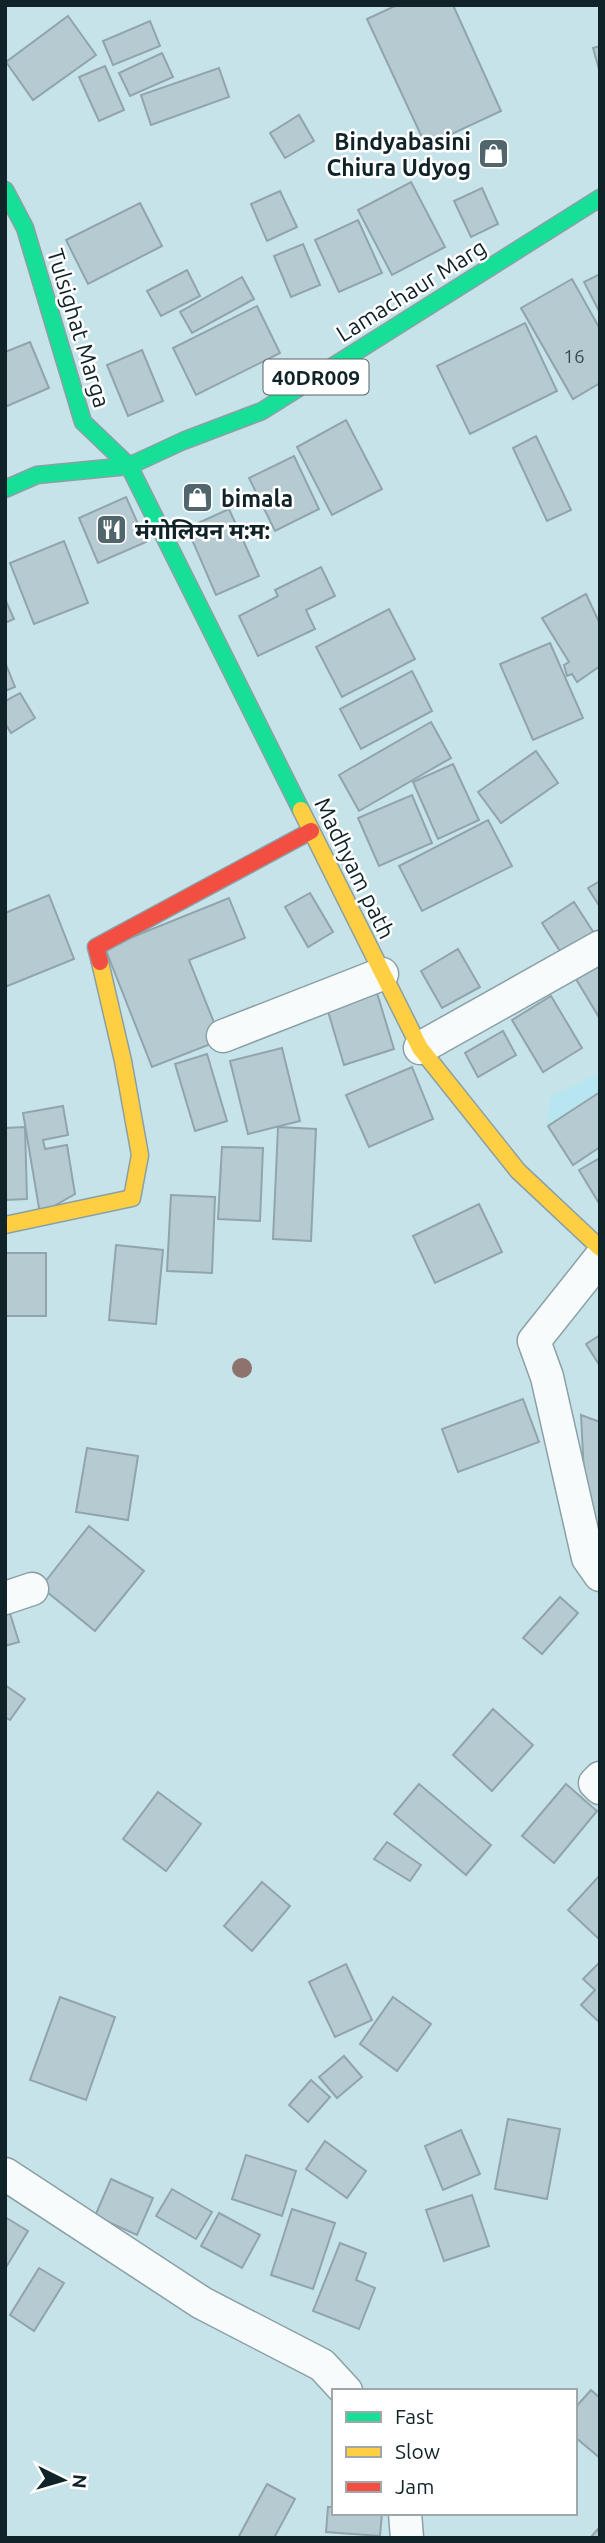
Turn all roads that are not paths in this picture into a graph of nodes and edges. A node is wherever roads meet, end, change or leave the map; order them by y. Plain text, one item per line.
1 (5, 190) edge
2 (600, 198) edge
3 (129, 466) junction
4 (5, 489) edge
5 (311, 831) junction
6 (600, 947) edge
7 (382, 974) junction
8 (223, 1036) dead end
9 (420, 1048) junction
10 (5, 1225) edge
11 (600, 1248) edge
12 (600, 1258) edge
13 (600, 1575) edge
14 (600, 1778) edge
15 (600, 1788) edge
16 (5, 2174) edge
17 (344, 2389) edge
18 (405, 2515) edge
19 (407, 2538) edge

1 - 3 street, Tulsighat Marga
2 - 3 street, Lamachaur Marg / 40DR009
3 - 4 street, Lamachaur Marg / 40DR009
3 - 5 street, Madhyam path
5 - 7 street, Madhyam path
5 - 10 street
6 - 9 street
7 - 8 street
7 - 9 street, Madhyam path
9 - 11 street, Madhyam path
12 - 13 street
14 - 15 street
16 - 17 street
18 - 19 street

